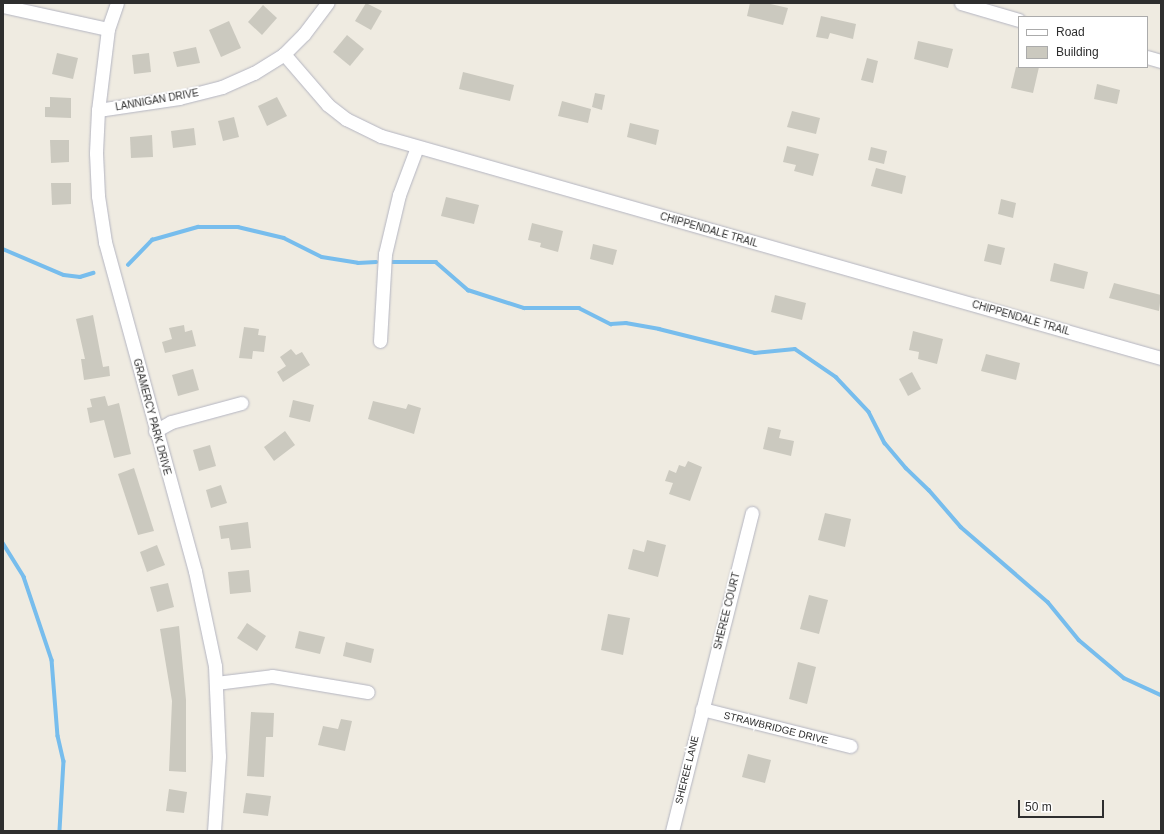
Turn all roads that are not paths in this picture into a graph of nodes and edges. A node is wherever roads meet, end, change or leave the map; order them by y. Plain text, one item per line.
1 (117, 3) edge
2 (327, 3) edge
3 (961, 3) edge
4 (3, 6) edge
5 (1018, 20) edge
6 (108, 29) junction
7 (284, 54) junction
8 (1148, 56) edge
9 (1161, 61) edge
10 (98, 110) junction
11 (417, 147) junction
12 (380, 341) dead end
13 (1161, 358) edge
14 (241, 403) dead end
15 (155, 430) junction
16 (752, 513) dead end
17 (216, 682) junction
18 (368, 692) dead end
19 (702, 709) junction
20 (850, 746) dead end
21 (214, 831) edge
22 (672, 831) edge

1 - 6 street, GRAMERCY PARK DRIVE
2 - 7 street, LANNIGAN DRIVE
3 - 5 street
4 - 6 street
6 - 10 street, GRAMERCY PARK DRIVE
7 - 10 street, LANNIGAN DRIVE
7 - 11 street, CHIPPENDALE TRAIL
8 - 9 street
10 - 15 street, GRAMERCY PARK DRIVE
11 - 12 street
11 - 13 street, CHIPPENDALE TRAIL
14 - 15 street
15 - 17 street, GRAMERCY PARK DRIVE
16 - 19 street, SHEREE COURT
17 - 18 street
17 - 21 street, GRAMERCY PARK DRIVE
19 - 20 street, STRAWBRIDGE DRIVE
19 - 22 street, SHEREE LANE

